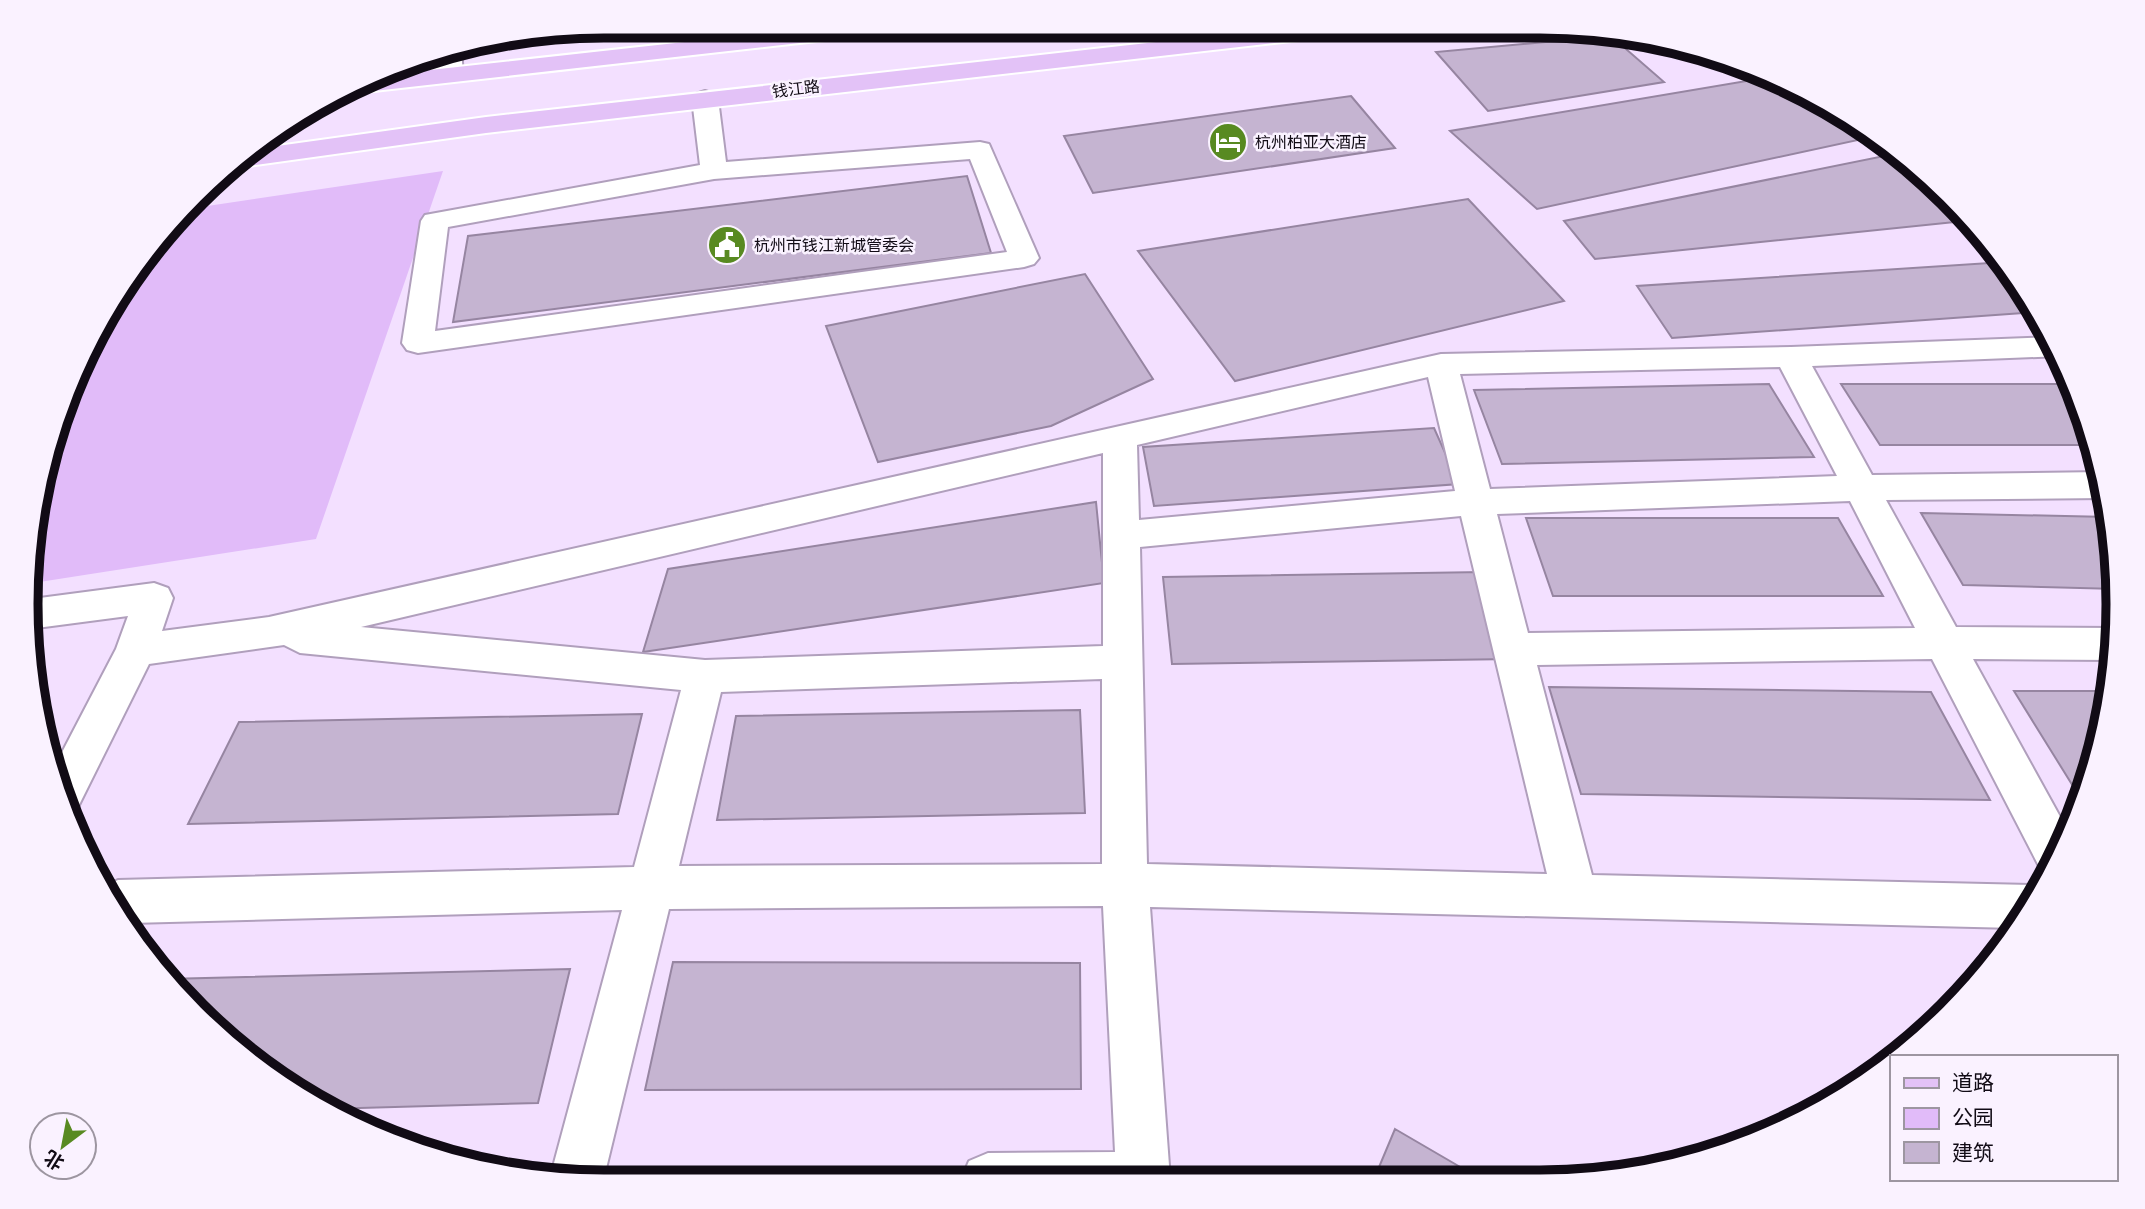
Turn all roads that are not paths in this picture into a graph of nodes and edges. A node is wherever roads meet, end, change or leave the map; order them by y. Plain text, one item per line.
1 (748, 38) edge
2 (1254, 38) edge
3 (451, 63) edge
4 (413, 73) edge
5 (705, 99) junction
6 (258, 157) edge
7 (715, 171) junction
8 (2045, 348) edge
9 (1791, 357) junction
10 (1441, 364) junction
11 (1119, 438) junction
12 (2094, 485) edge
13 (1861, 488) junction
14 (1475, 502) junction
15 (1121, 535) junction
16 (38, 613) edge
17 (270, 634) junction
18 (1944, 643) junction
19 (2105, 644) edge
20 (1512, 649) junction
21 (136, 650) junction
22 (1122, 662) junction
23 (705, 676) junction
24 (68, 783) edge
25 (2052, 846) edge
26 (1125, 885) junction
27 (651, 888) junction
28 (1575, 896) junction
29 (123, 902) edge
30 (2019, 907) edge
31 (579, 1169) edge
32 (1141, 1170) edge

1 - 3 main road
2 - 5 main road, 钱江路
3 - 4 main road
5 - 6 main road, 钱江路
5 - 7 lane
7 - 7 lane
8 - 9 lane
9 - 10 lane
9 - 13 lane
10 - 11 lane
10 - 14 lane
11 - 15 lane
11 - 17 lane
12 - 13 lane
13 - 14 lane
13 - 18 lane
14 - 15 lane
14 - 20 lane
15 - 22 lane
16 - 21 lane
17 - 21 lane
17 - 23 lane
18 - 19 lane
18 - 20 lane
18 - 25 lane
20 - 28 lane
21 - 24 lane
22 - 23 lane
22 - 26 lane
23 - 27 lane
26 - 27 lane
26 - 28 lane
26 - 32 lane
27 - 29 lane
27 - 31 lane
28 - 30 lane

